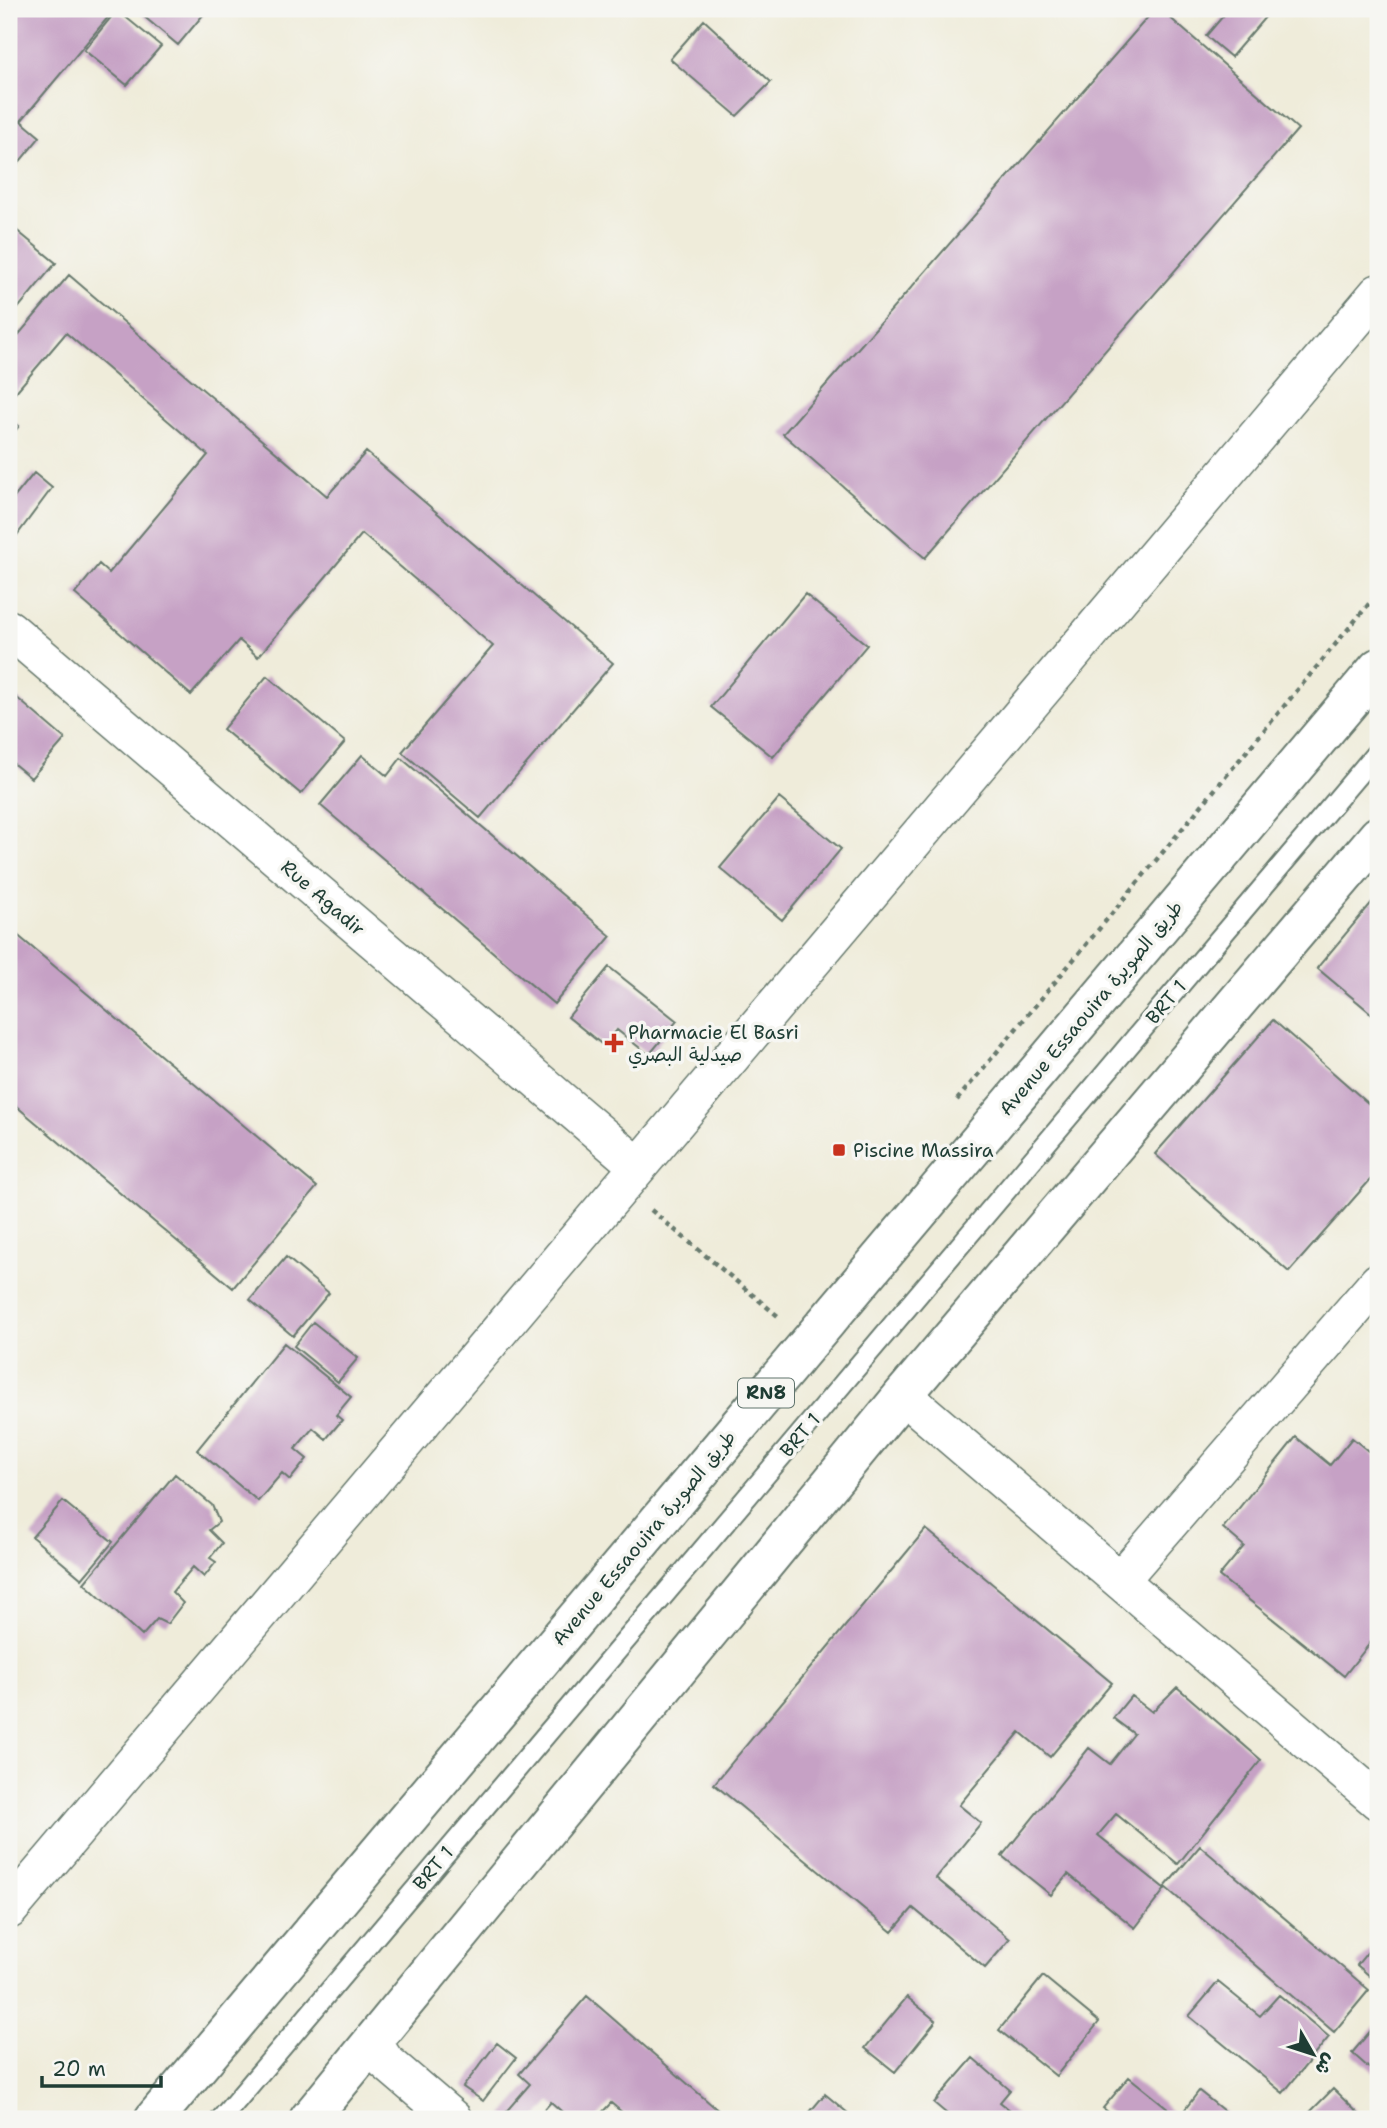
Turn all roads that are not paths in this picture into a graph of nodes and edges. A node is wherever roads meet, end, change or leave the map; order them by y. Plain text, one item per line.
1 (1378, 293) edge
2 (9, 629) edge
3 (1378, 667) edge
4 (1378, 751) edge
5 (1378, 836) edge
6 (630, 1176) junction
7 (1378, 1282) edge
8 (903, 1395) junction
9 (1121, 1579) junction
10 (1378, 1801) edge
11 (9, 1910) edge
12 (374, 2044) junction
13 (154, 2119) edge
14 (221, 2119) edge
15 (309, 2119) edge
16 (453, 2119) edge

1 - 6 street
2 - 6 street, Rue Agadir
3 - 13 main road, Avenue Essaouira طريق الصويرة / RN8
4 - 14 lane, BRT 1
5 - 8 main road
6 - 11 street
7 - 9 street
8 - 9 street
8 - 12 main road
9 - 10 street
12 - 15 main road
12 - 16 street

